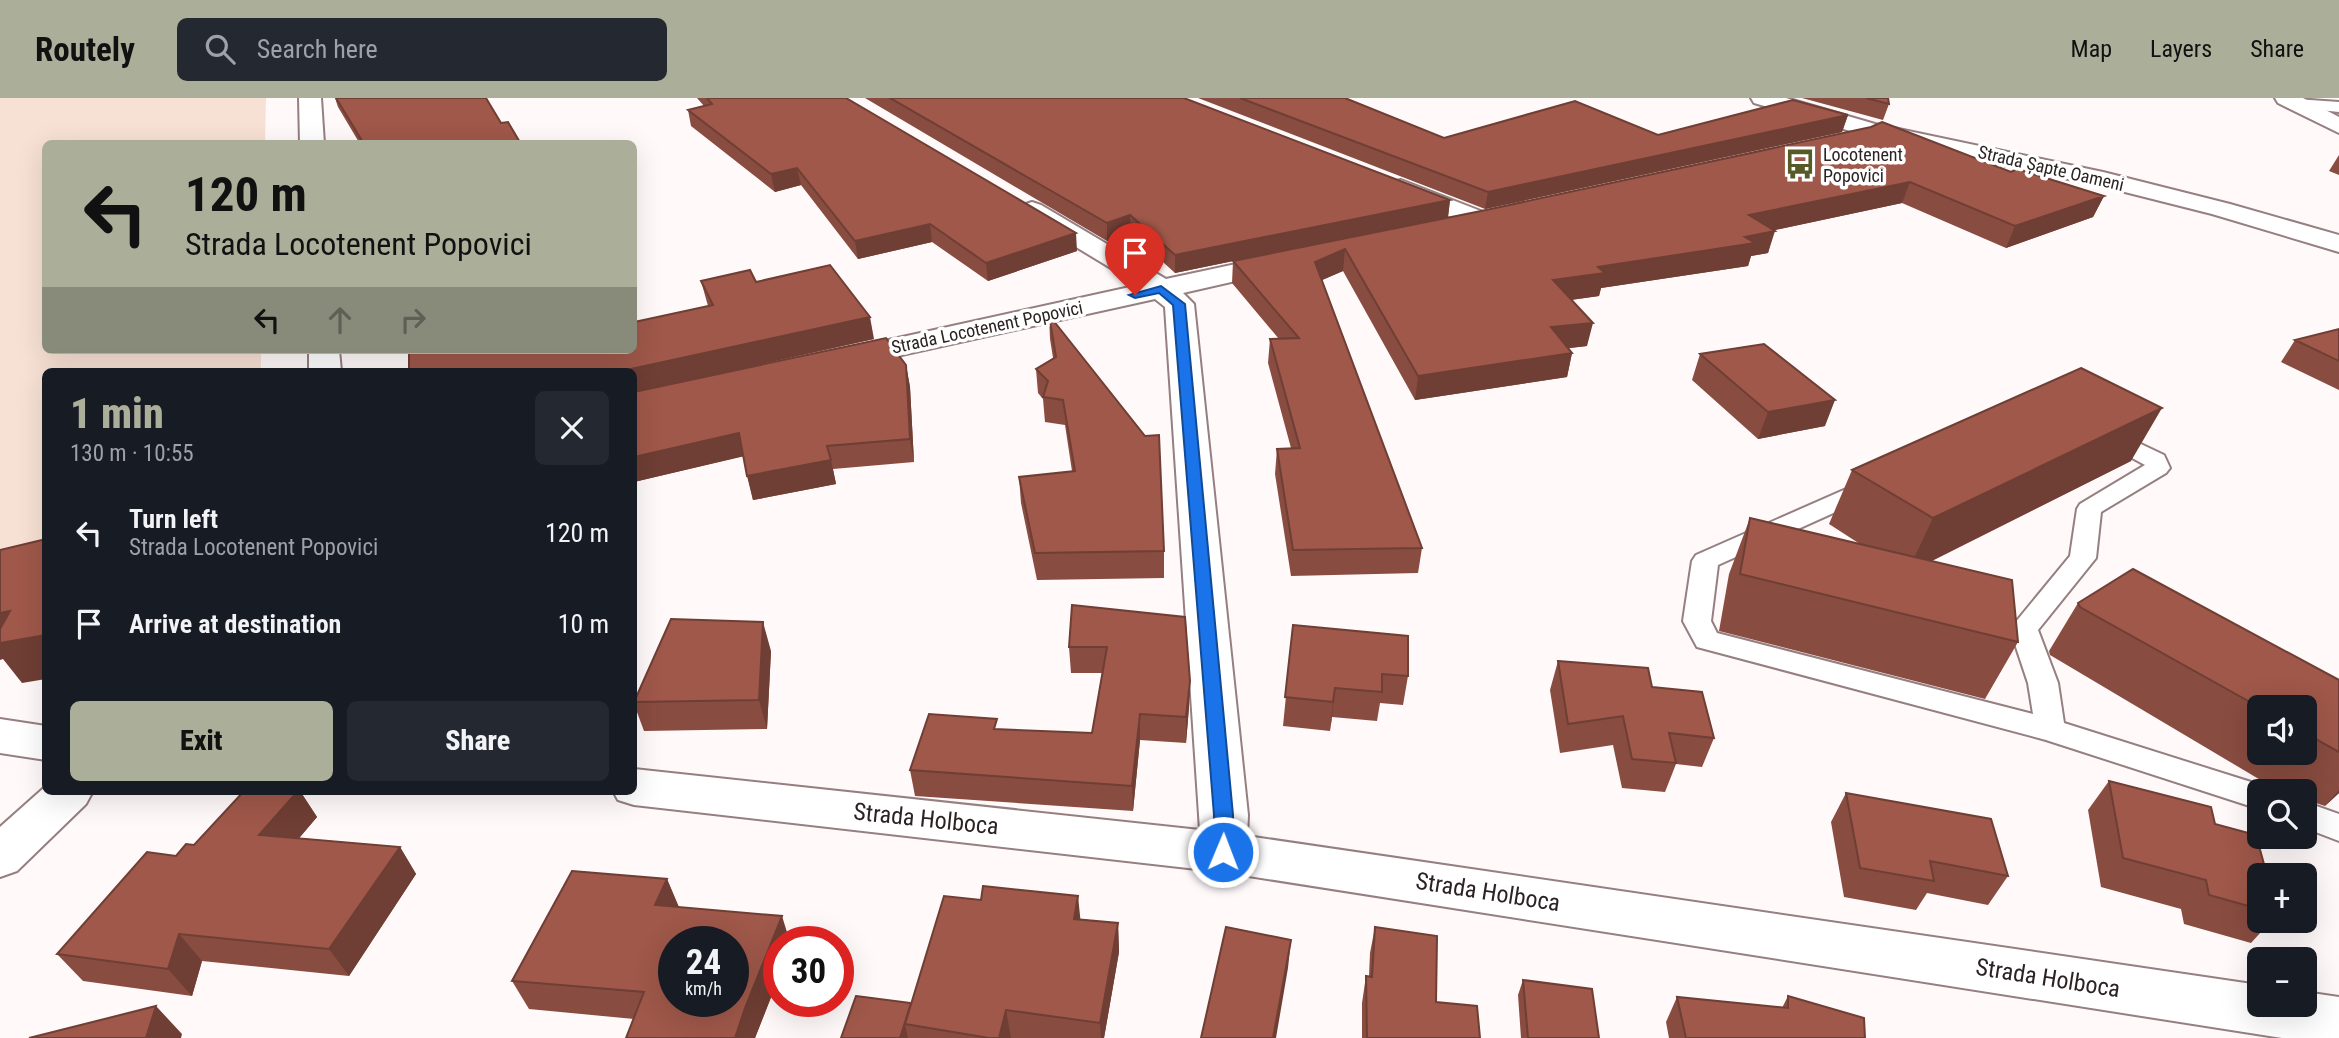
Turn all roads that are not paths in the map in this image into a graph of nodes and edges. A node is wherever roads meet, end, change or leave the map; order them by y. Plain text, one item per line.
1 (310, 98) edge
2 (1762, 98) edge
3 (2291, 101) edge
4 (2339, 107) edge
5 (2339, 126) edge
6 (1871, 130) junction
7 (312, 140) edge
8 (1830, 144) edge
9 (1376, 177) edge
10 (1007, 195) edge
11 (1442, 229) edge
12 (2339, 244) edge
13 (1309, 256) edge
14 (1161, 289) junction
15 (823, 363) edge
16 (2086, 425) edge
17 (1890, 479) edge
18 (2050, 730) junction
19 (0, 736) edge
20 (42, 742) edge
21 (637, 787) edge
22 (2247, 793) edge
23 (66, 795) edge
24 (2317, 820) edge
25 (2339, 828) edge
26 (1223, 852) junction
27 (0, 857) edge
28 (2339, 1022) edge

1 - 7 street
2 - 6 street, Strada Șapte Oameni
3 - 4 lane
3 - 5 street
6 - 8 street
6 - 12 street, Strada Șapte Oameni
9 - 11 street
10 - 14 street
13 - 14 street, Strada Locotenent Popovici
14 - 15 street, Strada Locotenent Popovici
14 - 26 street
16 - 18 lane
17 - 18 lane
18 - 22 lane
19 - 20 street
21 - 26 street, Strada Holboca
23 - 27 street
24 - 25 lane
26 - 28 street, Strada Holboca

